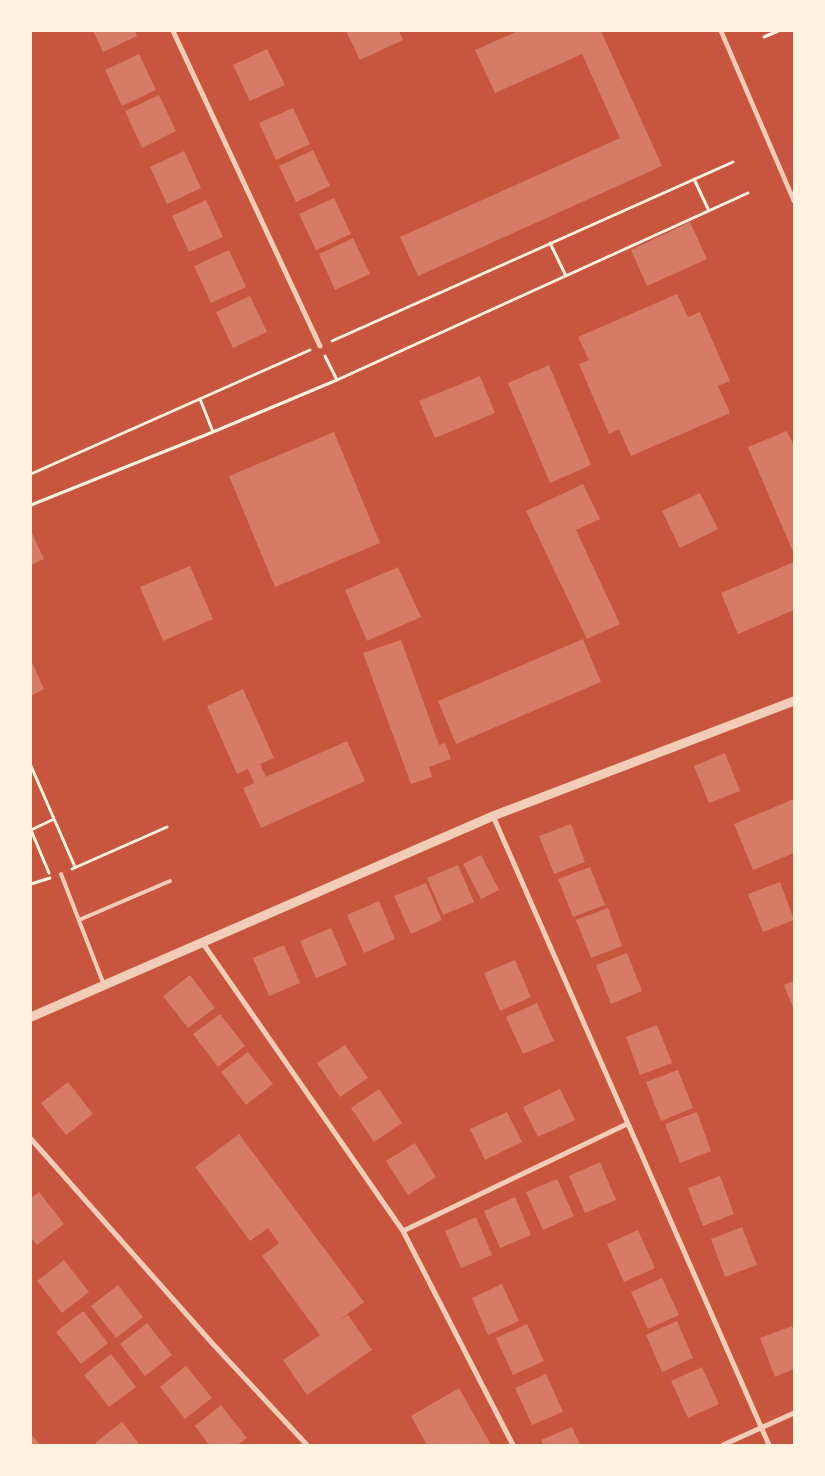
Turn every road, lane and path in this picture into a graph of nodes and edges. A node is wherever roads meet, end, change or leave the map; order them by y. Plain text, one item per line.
1 (173, 31) edge
2 (721, 31) edge
3 (778, 31) edge
4 (764, 37) dead end
5 (733, 162) dead end
6 (694, 179) junction
7 (748, 193) dead end
8 (794, 201) edge
9 (709, 211) junction
10 (550, 243) junction
11 (566, 276) junction
12 (320, 346) junction
13 (337, 380) junction
14 (200, 399) junction
15 (214, 432) junction
16 (32, 473) edge
17 (31, 505) edge
18 (794, 701) edge
19 (31, 766) edge
20 (493, 816) junction
21 (54, 819) junction
22 (167, 827) dead end
23 (31, 830) edge
24 (75, 867) junction
25 (61, 874) junction
26 (51, 878) junction
27 (170, 881) dead end
28 (31, 884) edge
29 (79, 920) junction
30 (202, 942) junction
31 (104, 985) junction
32 (31, 1017) edge
33 (628, 1124) junction
34 (31, 1139) edge
35 (403, 1232) junction
36 (794, 1413) edge
37 (762, 1427) junction
38 (307, 1445) edge
39 (513, 1445) edge
40 (723, 1445) edge
41 (769, 1445) edge

1 - 12 street
2 - 8 street
3 - 4 path
5 - 6 path
6 - 9 path
6 - 10 path
7 - 9 path
9 - 11 path
10 - 11 path
10 - 12 path
11 - 13 path
12 - 13 path
12 - 14 path
13 - 15 path
14 - 15 path
14 - 16 path
15 - 17 path
18 - 20 street
19 - 21 path
20 - 30 street
20 - 33 street
21 - 23 path
21 - 24 path
22 - 24 path
23 - 26 path
24 - 25 path
25 - 26 path
25 - 29 lane
26 - 28 path
27 - 29 lane
29 - 31 lane
30 - 31 street
30 - 35 street
31 - 32 street
33 - 35 street
33 - 37 street
34 - 38 street
35 - 39 street
36 - 37 street
37 - 40 street
37 - 41 street

